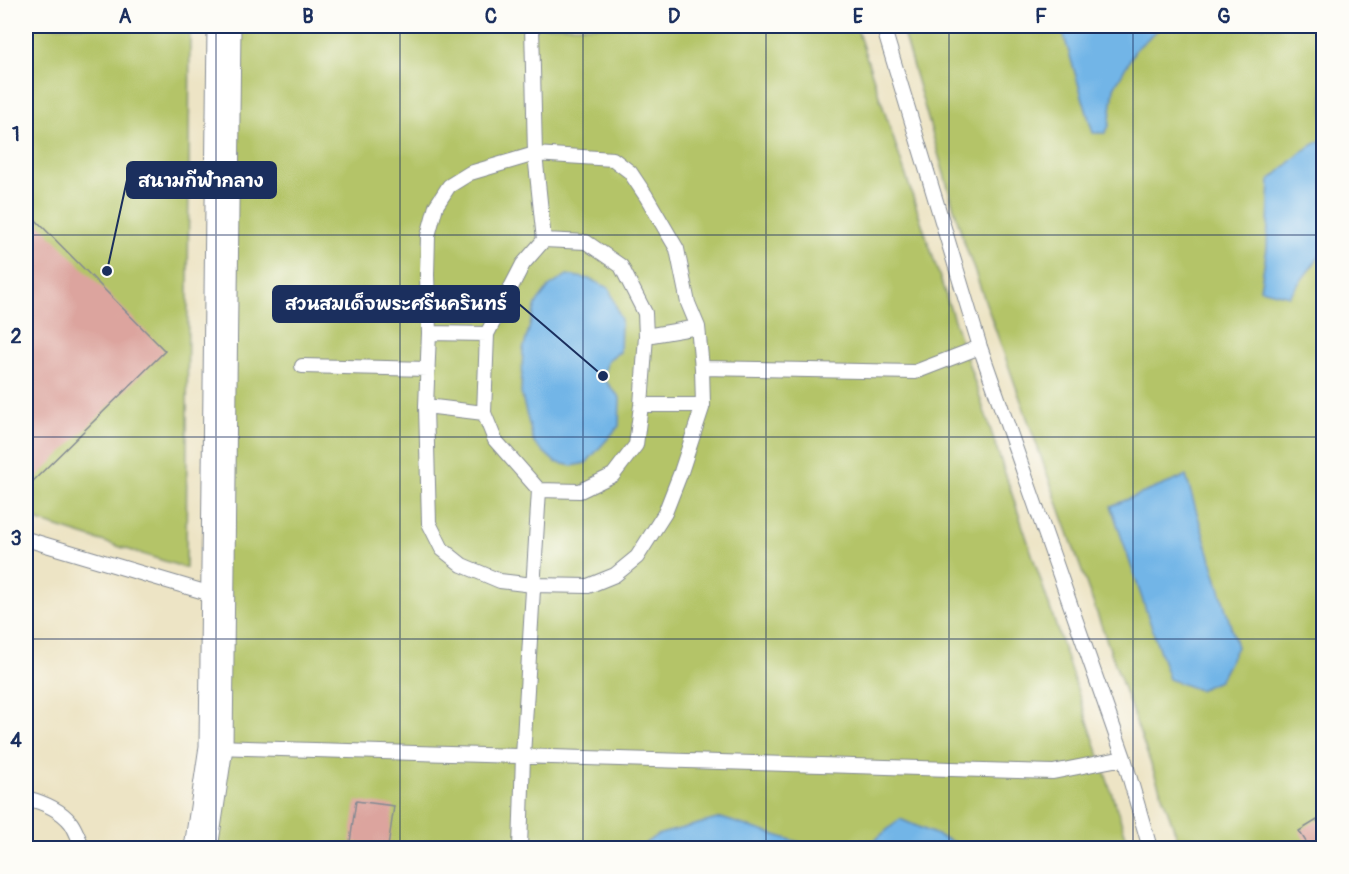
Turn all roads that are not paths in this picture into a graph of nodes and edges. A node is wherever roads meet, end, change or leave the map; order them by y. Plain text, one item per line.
1 (224, 26) edge
2 (532, 26) edge
3 (883, 26) edge
4 (535, 154) junction
5 (544, 240) junction
6 (698, 327) junction
7 (429, 333) junction
8 (487, 334) junction
9 (646, 336) junction
10 (980, 347) junction
11 (302, 366) dead end
12 (702, 368) junction
13 (428, 369) junction
14 (641, 405) junction
15 (703, 405) junction
16 (426, 406) junction
17 (484, 413) junction
18 (539, 490) junction
19 (26, 539) edge
20 (533, 585) junction
21 (218, 596) junction
22 (216, 747) junction
23 (523, 756) junction
24 (1125, 758) junction
25 (26, 798) edge
26 (521, 847) edge
27 (83, 849) edge
28 (201, 849) edge
29 (1150, 849) edge

1 - 21 street
2 - 4 lane
3 - 10 lane
4 - 5 lane
4 - 6 lane
4 - 7 lane
5 - 8 lane
5 - 9 lane
6 - 9 lane
6 - 12 lane
7 - 8 lane
7 - 13 lane
8 - 17 lane
9 - 14 lane
10 - 12 lane
10 - 24 lane
11 - 13 lane
12 - 15 lane
13 - 16 lane
14 - 15 lane
14 - 18 lane
15 - 20 lane
16 - 17 lane
16 - 20 lane
17 - 18 lane
18 - 20 lane
19 - 21 lane
20 - 23 lane
21 - 22 street
22 - 23 lane
22 - 28 street
23 - 24 lane
23 - 26 lane
24 - 29 lane
25 - 27 lane

